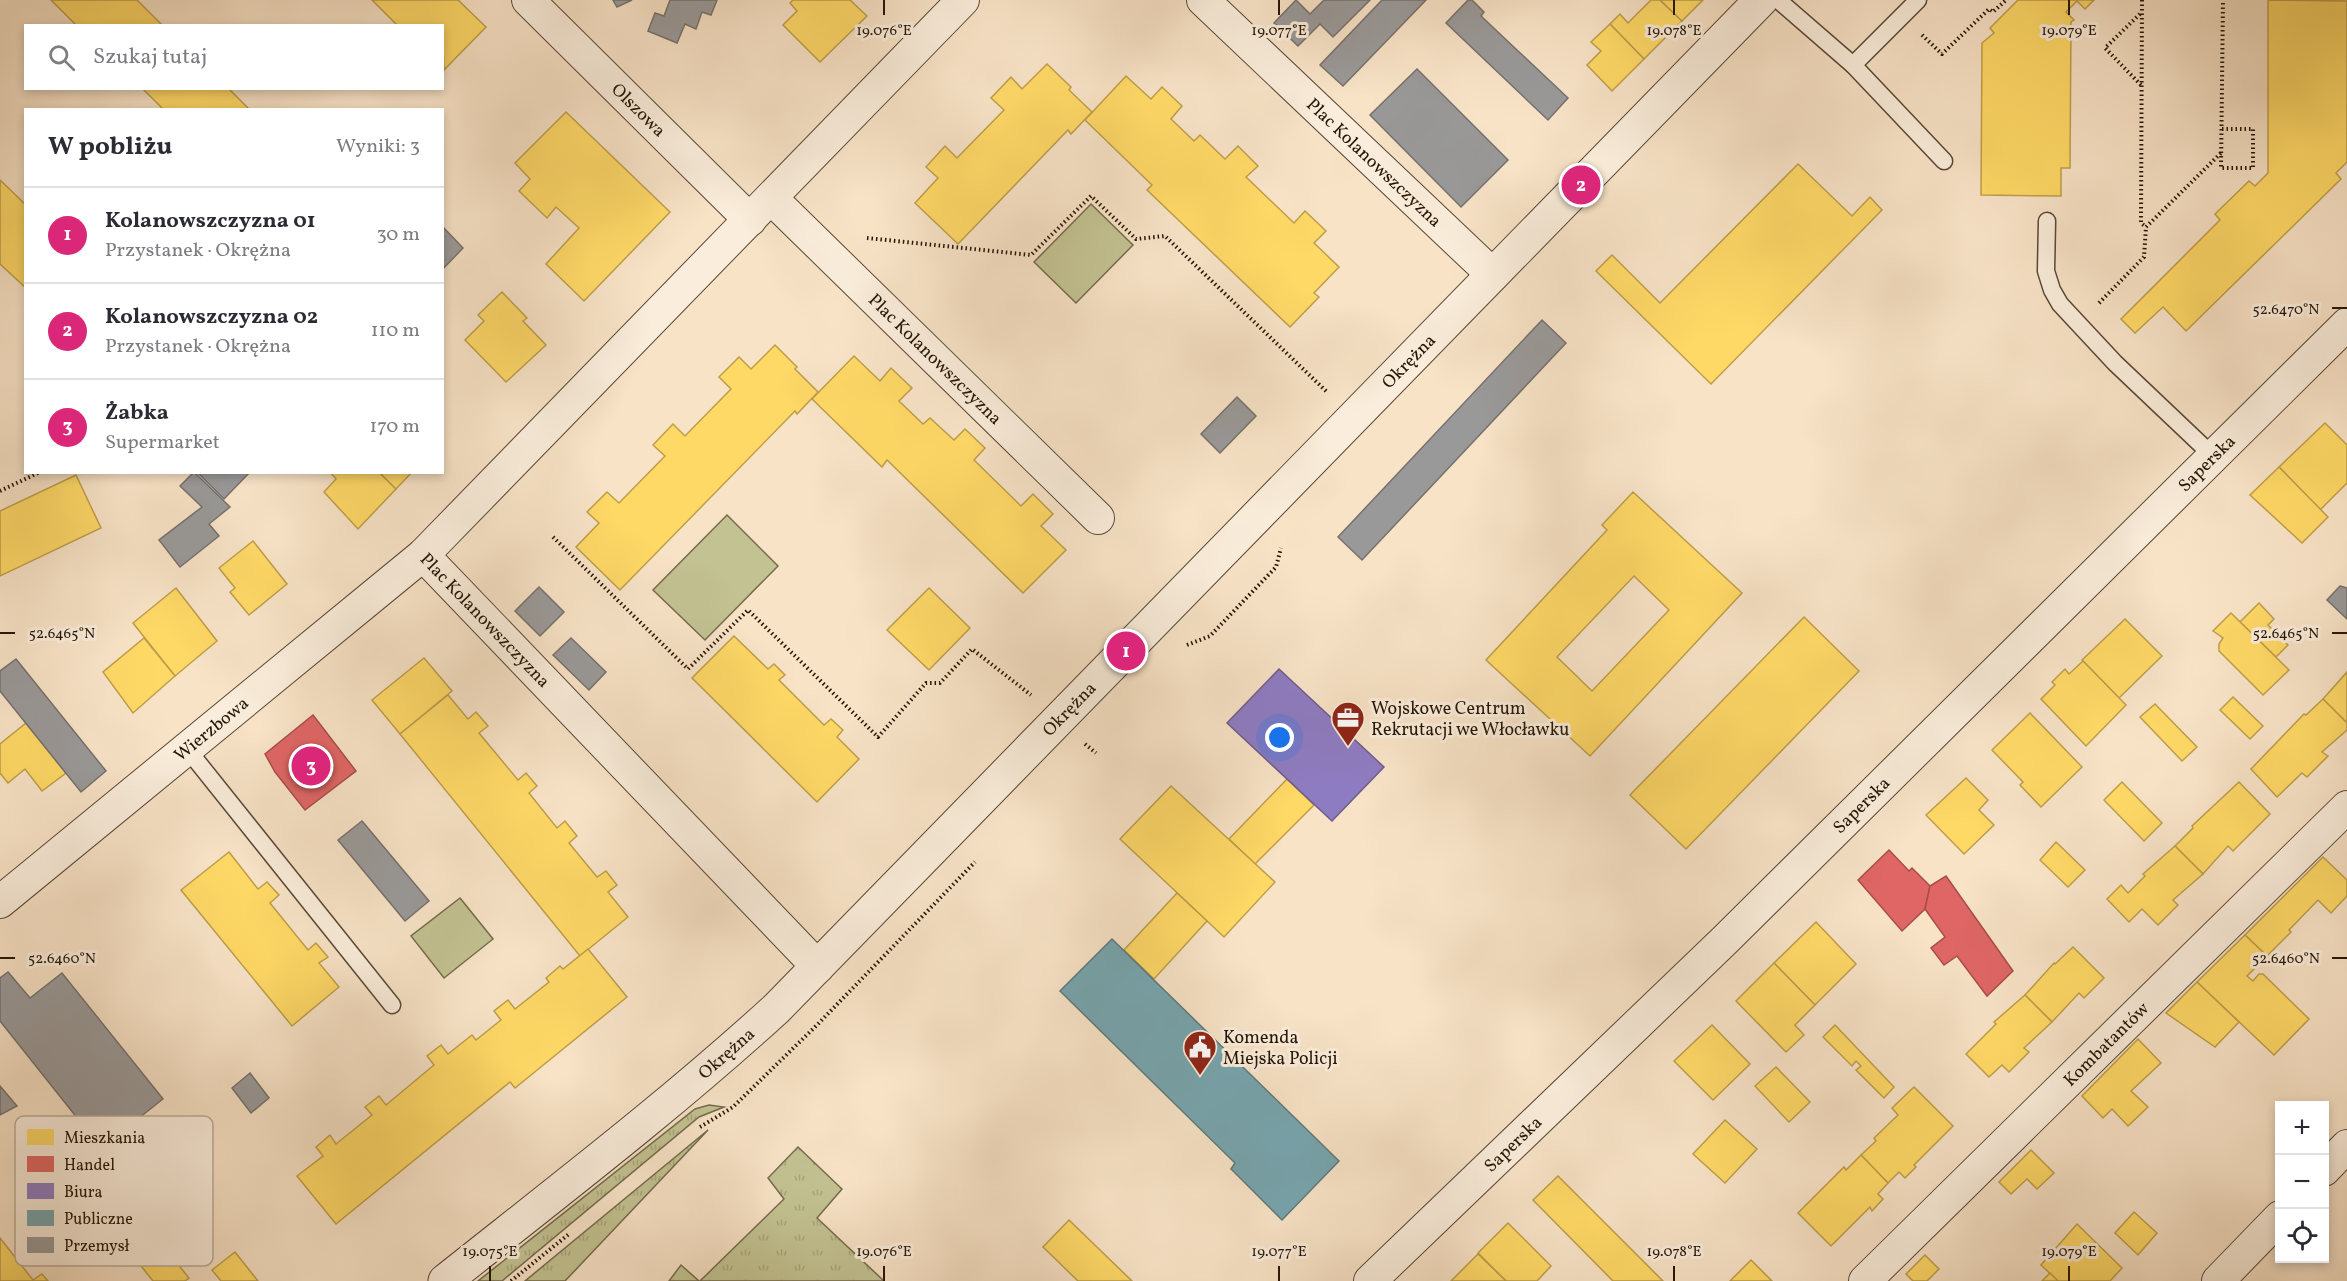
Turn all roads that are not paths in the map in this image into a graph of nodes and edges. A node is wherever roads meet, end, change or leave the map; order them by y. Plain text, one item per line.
1 (528, 0) edge
2 (963, 0) edge
3 (1203, 0) edge
4 (1761, 0) edge
5 (1778, 0) edge
6 (1918, 0) edge
7 (1853, 65) junction
8 (1944, 161) dead end
9 (771, 198) junction
10 (750, 220) junction
11 (2047, 221) dead end
12 (1493, 275) junction
13 (2347, 324) edge
14 (2213, 456) junction
15 (1098, 518) dead end
16 (423, 555) junction
17 (188, 750) junction
18 (2347, 807) edge
19 (0, 902) edge
20 (818, 967) junction
21 (392, 1005) dead end
22 (2347, 1146) edge
23 (2329, 1166) edge
24 (2275, 1222) edge
25 (445, 1281) edge
26 (1370, 1281) edge
27 (1865, 1281) edge
28 (2218, 1281) edge

1 - 10 street, Olszowa
2 - 9 street, Plac Kolanowszczyzna
3 - 12 street, Plac Kolanowszczyzna
4 - 12 street, Okrężna
5 - 7 lane
6 - 7 lane
7 - 8 lane
9 - 10 street, Plac Kolanowszczyzna
9 - 15 street, Plac Kolanowszczyzna
10 - 16 street, Plac Kolanowszczyzna
11 - 14 lane
12 - 20 street, Okrężna
13 - 14 street, Saperska
14 - 26 street, Saperska
16 - 17 street, Wierzbowa
16 - 20 street, Plac Kolanowszczyzna
17 - 19 street, Wierzbowa
17 - 21 lane
18 - 27 street, Kombatantów
20 - 25 street, Okrężna
22 - 23 street
24 - 28 street

